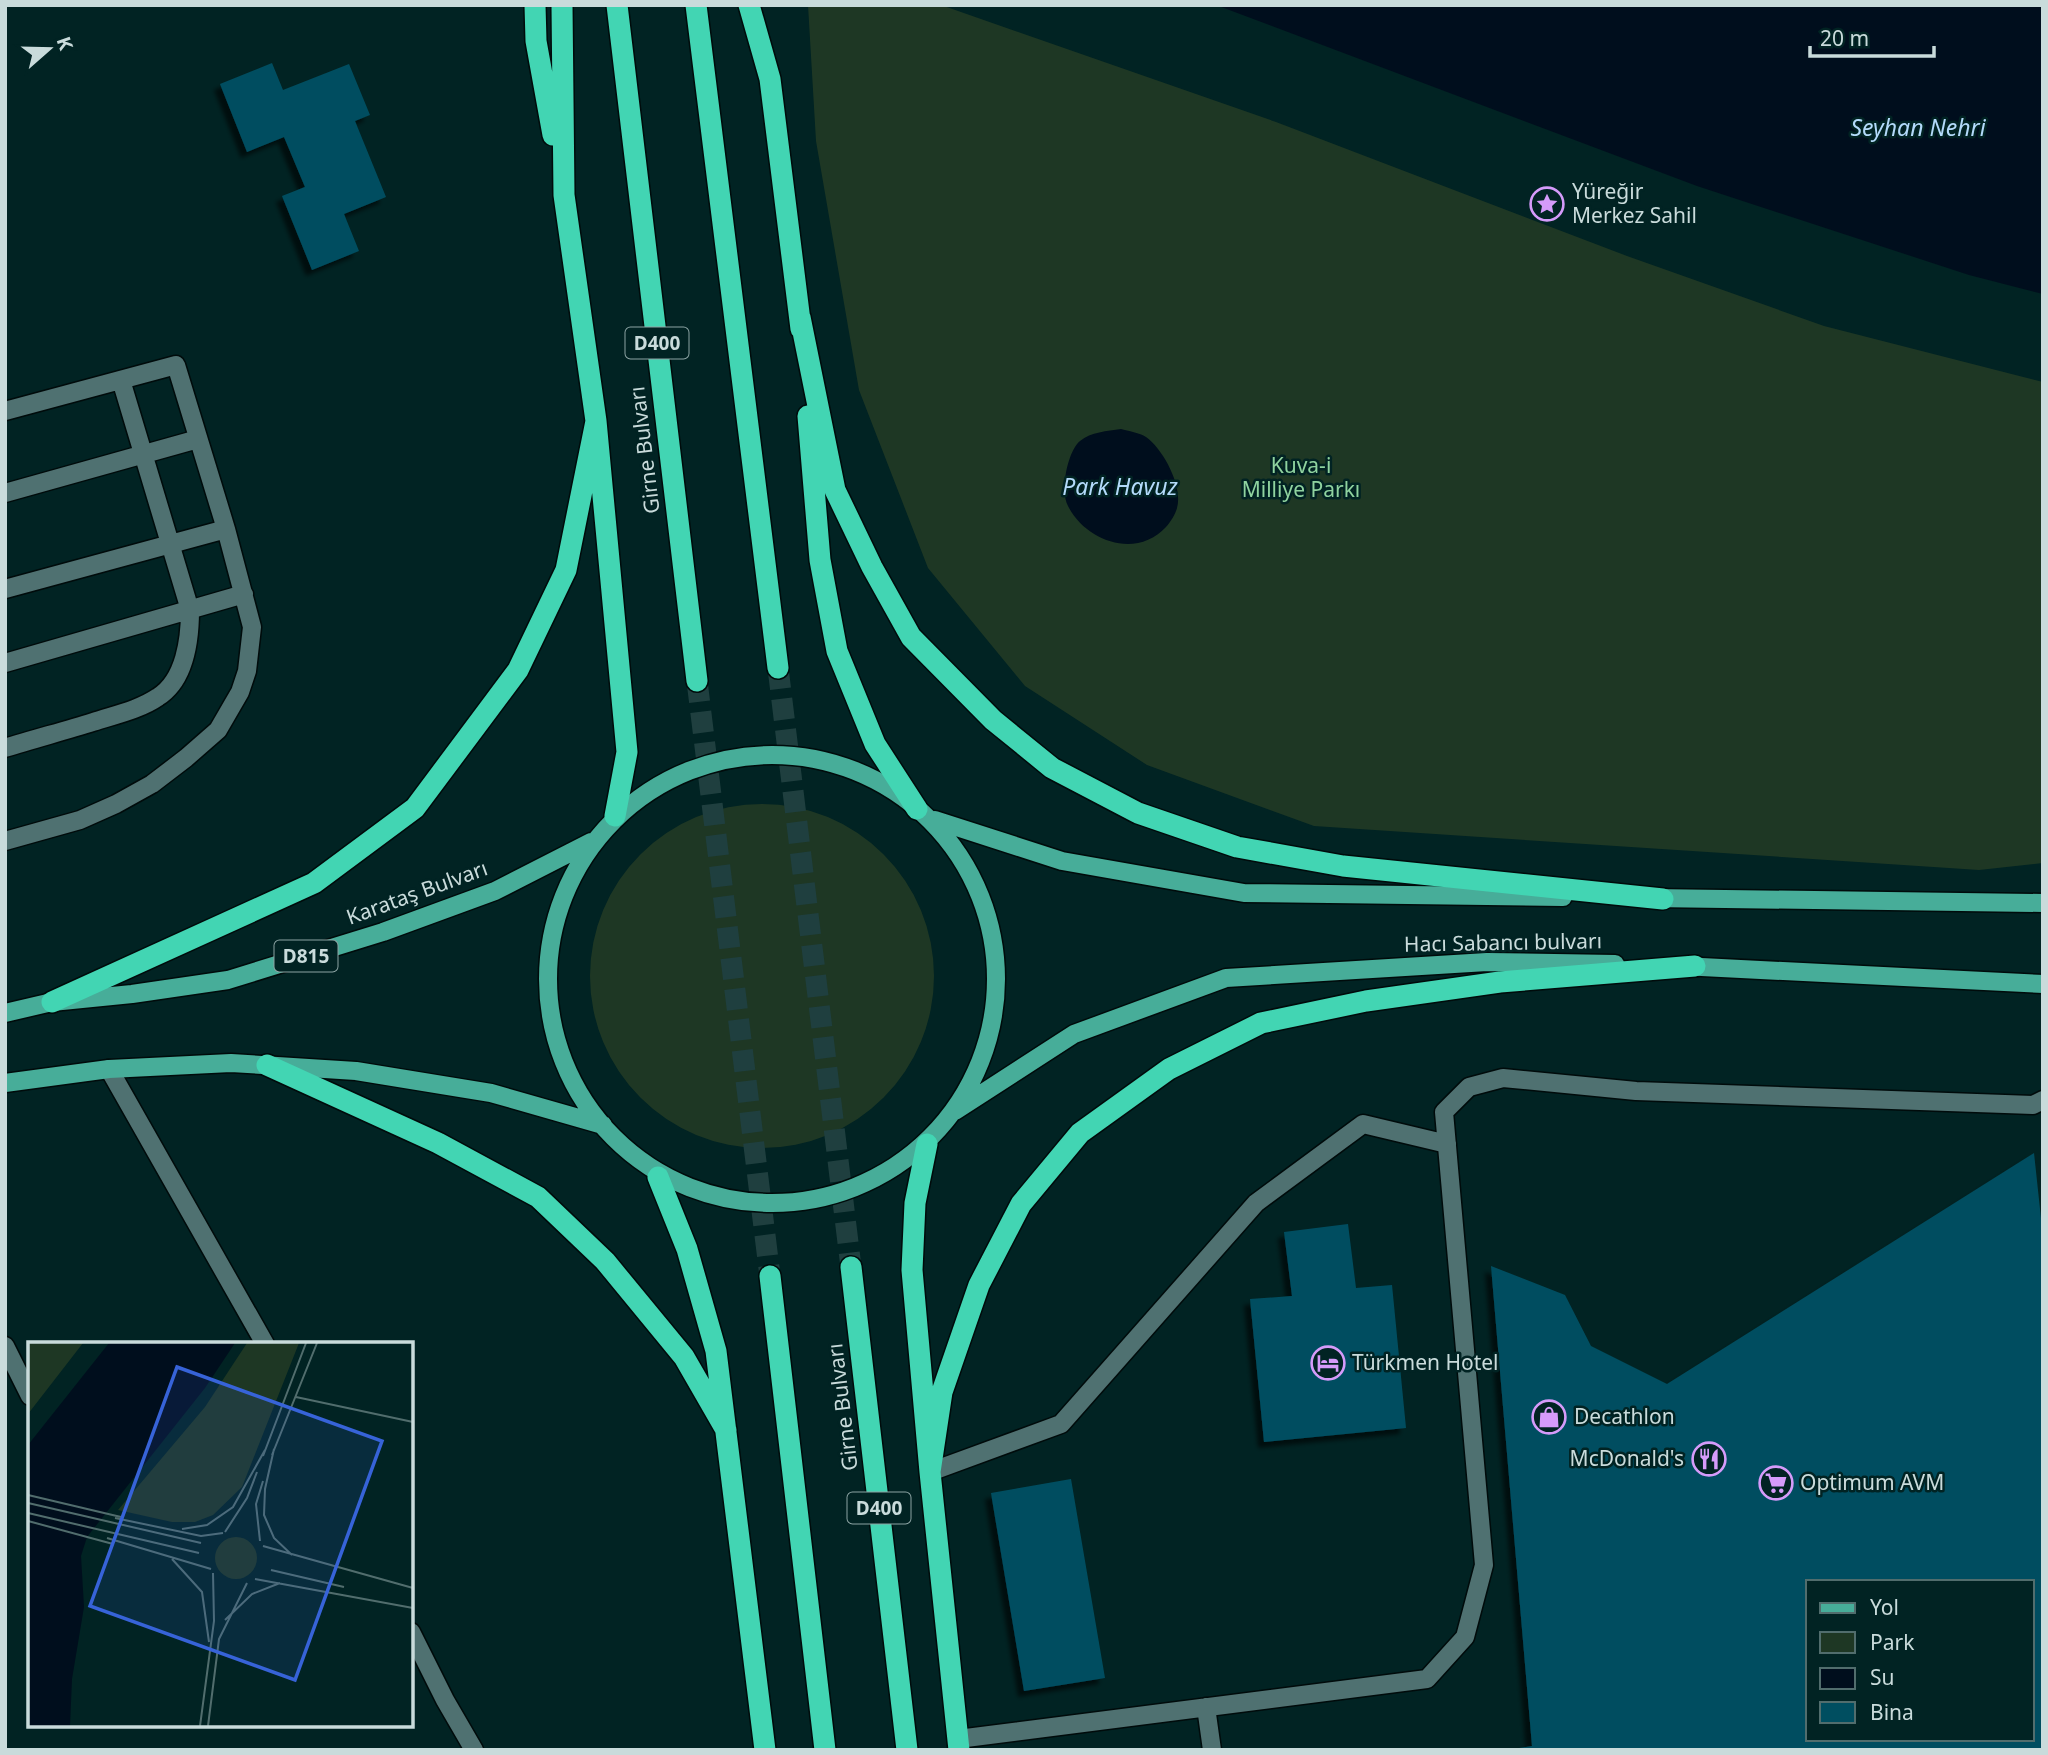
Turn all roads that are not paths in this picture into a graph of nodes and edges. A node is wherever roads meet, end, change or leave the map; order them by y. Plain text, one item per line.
1 (535, 5) edge
2 (562, 5) edge
3 (617, 5) edge
4 (696, 5) edge
5 (749, 5) edge
6 (762, 5) edge
7 (770, 79) junction
8 (564, 195) junction
9 (800, 317) junction
10 (121, 380) junction
11 (5, 411) edge
12 (596, 421) junction
13 (198, 439) junction
14 (144, 455) junction
15 (5, 493) edge
16 (226, 529) junction
17 (170, 544) junction
18 (5, 589) edge
19 (244, 594) junction
20 (190, 610) junction
21 (5, 663) edge
22 (778, 667) tunnel mouth
23 (697, 681) tunnel mouth
24 (5, 748) edge
25 (926, 814) junction
26 (615, 816) junction
27 (5, 841) edge
28 (590, 842) junction
29 (1663, 898) junction
30 (2043, 903) edge
31 (1695, 966) junction
32 (2043, 984) edge
33 (52, 1002) junction
34 (5, 1013) edge
35 (267, 1065) junction
36 (109, 1069) junction
37 (5, 1083) edge
38 (2043, 1100) edge
39 (956, 1111) junction
40 (603, 1125) junction
41 (927, 1144) junction
42 (1447, 1144) junction
43 (658, 1177) junction
44 (851, 1267) tunnel mouth
45 (771, 1276) tunnel mouth
46 (264, 1342) edge
47 (5, 1346) edge
48 (28, 1392) edge
49 (726, 1430) junction
50 (930, 1472) junction
51 (413, 1636) edge
52 (1206, 1707) junction
53 (959, 1744) edge
54 (474, 1750) edge
55 (765, 1750) edge
56 (825, 1750) edge
57 (906, 1750) edge
58 (1212, 1750) edge

1 - 8 highway
2 - 8 highway
3 - 23 highway, Girne Bulvarı / D400
4 - 22 highway
5 - 7 highway
6 - 7 highway
7 - 9 highway
8 - 12 highway
9 - 25 highway
9 - 29 highway
10 - 11 street
10 - 13 street
10 - 14 street
12 - 26 highway
12 - 33 highway
13 - 14 street
13 - 16 street
14 - 15 street
14 - 17 street
16 - 17 street
16 - 19 street
17 - 18 street
17 - 20 street
19 - 20 street
19 - 27 street
20 - 21 street
20 - 24 street
25 - 26 main road
25 - 29 main road, Hacı Sabancı bulvarı
25 - 39 main road
26 - 28 main road
28 - 33 main road, Karataş Bulvarı / D815
28 - 40 main road
29 - 30 main road, Hacı Sabancı bulvarı
31 - 32 main road, Hacı Sabancı bulvarı
31 - 39 main road, Hacı Sabancı bulvarı
31 - 50 highway
33 - 34 main road, Karataş Bulvarı / D815
35 - 36 main road
35 - 40 main road
35 - 49 highway
36 - 37 main road
36 - 46 street
38 - 42 street
39 - 41 main road
40 - 43 main road
41 - 43 main road
41 - 50 highway
42 - 50 street
42 - 52 street
43 - 49 highway
44 - 57 highway, Girne Bulvarı / D400
45 - 56 highway
47 - 48 street
49 - 55 highway
50 - 53 highway
51 - 54 street
52 - 53 street
52 - 58 street

